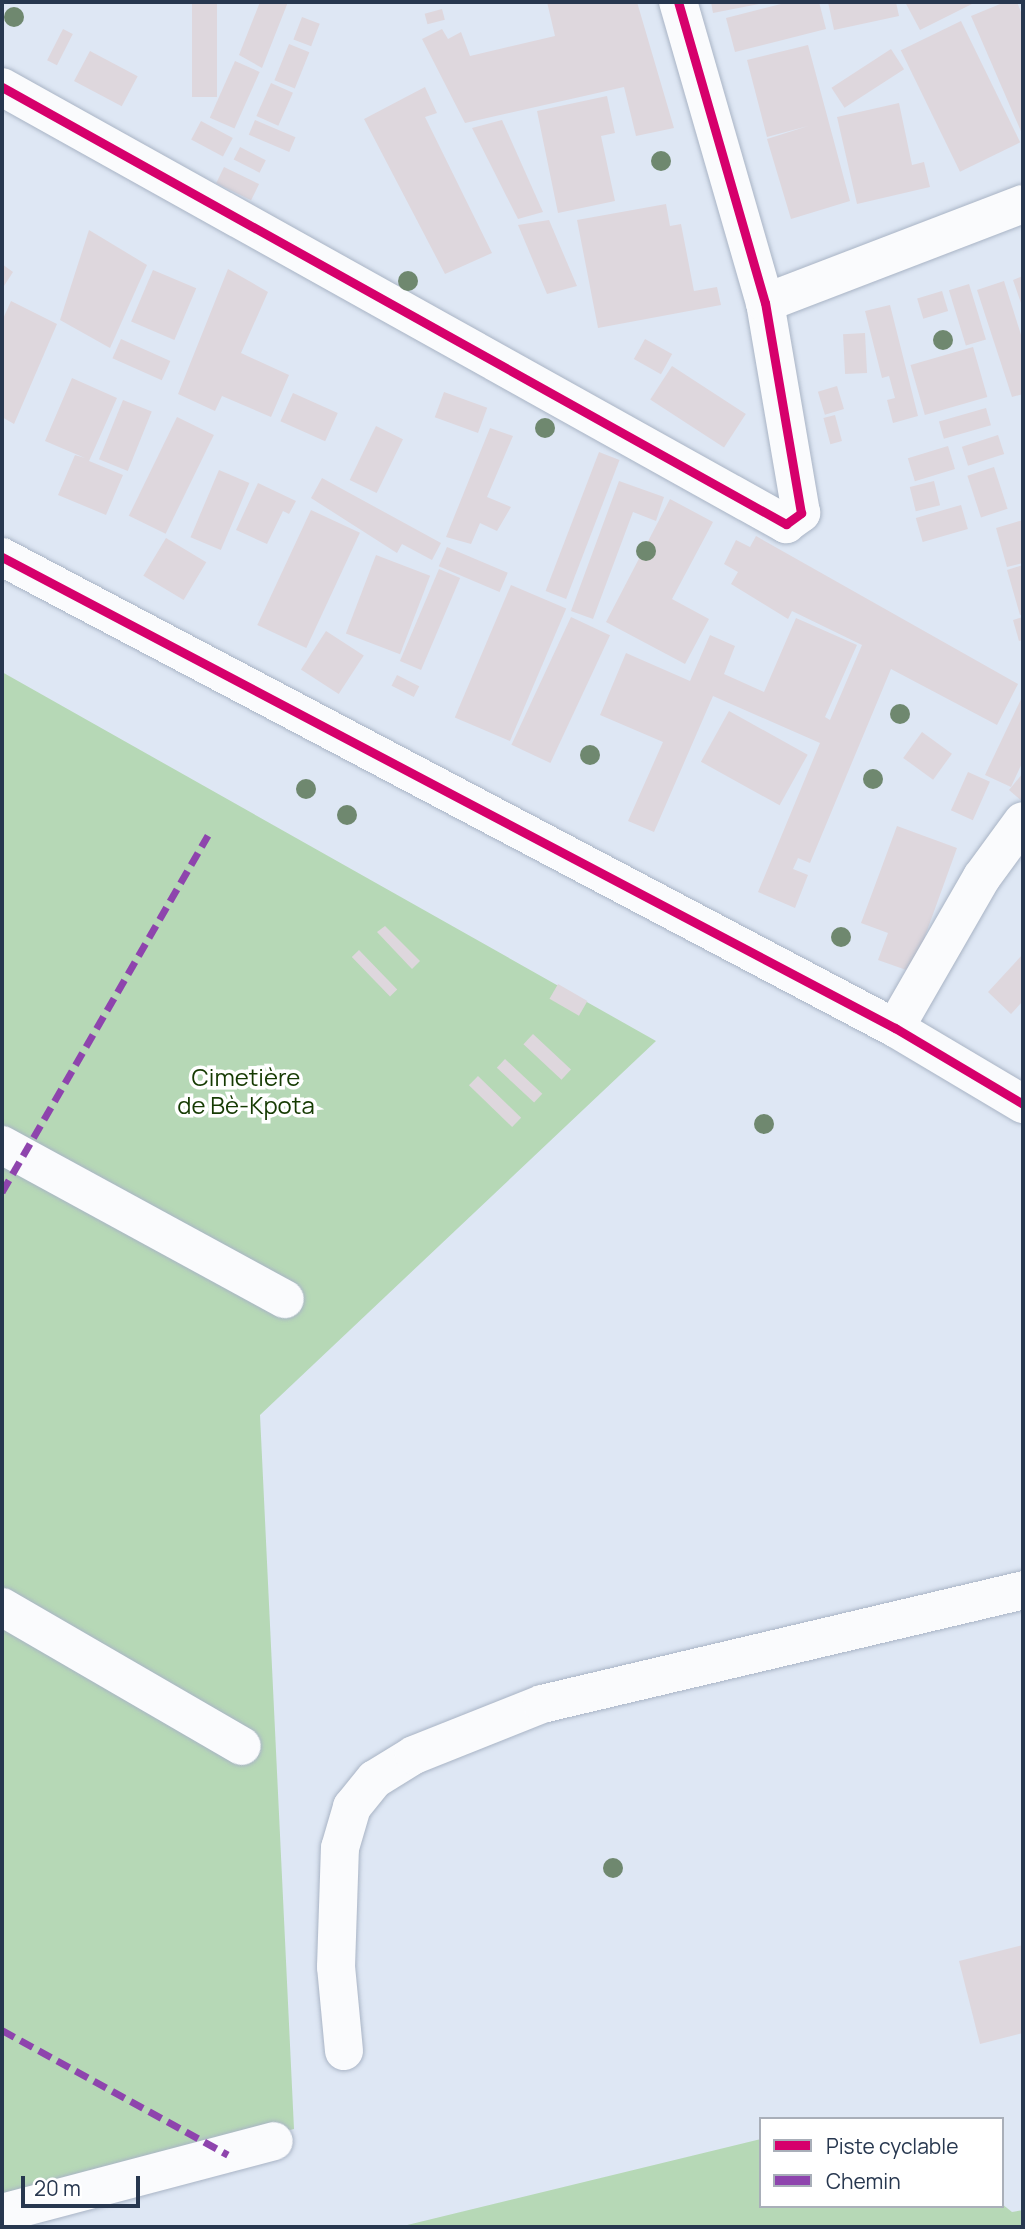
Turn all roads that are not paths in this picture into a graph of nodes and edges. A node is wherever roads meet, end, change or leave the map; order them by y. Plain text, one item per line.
1 (678, 2) edge
2 (2, 87) edge
3 (1023, 204) edge
4 (765, 303) junction
5 (2, 557) edge
6 (1023, 821) edge
7 (895, 1028) junction
8 (1023, 1104) edge
9 (2, 1145) edge
10 (285, 1299) dead end
11 (1023, 1590) edge
12 (2, 1607) edge
13 (242, 1746) dead end
14 (344, 2050) dead end
15 (274, 2141) dead end
16 (2, 2213) edge

1 - 4 street
2 - 4 street
3 - 4 street
5 - 7 street
6 - 7 street
7 - 8 street
9 - 10 street
11 - 14 street
12 - 13 street
15 - 16 street

